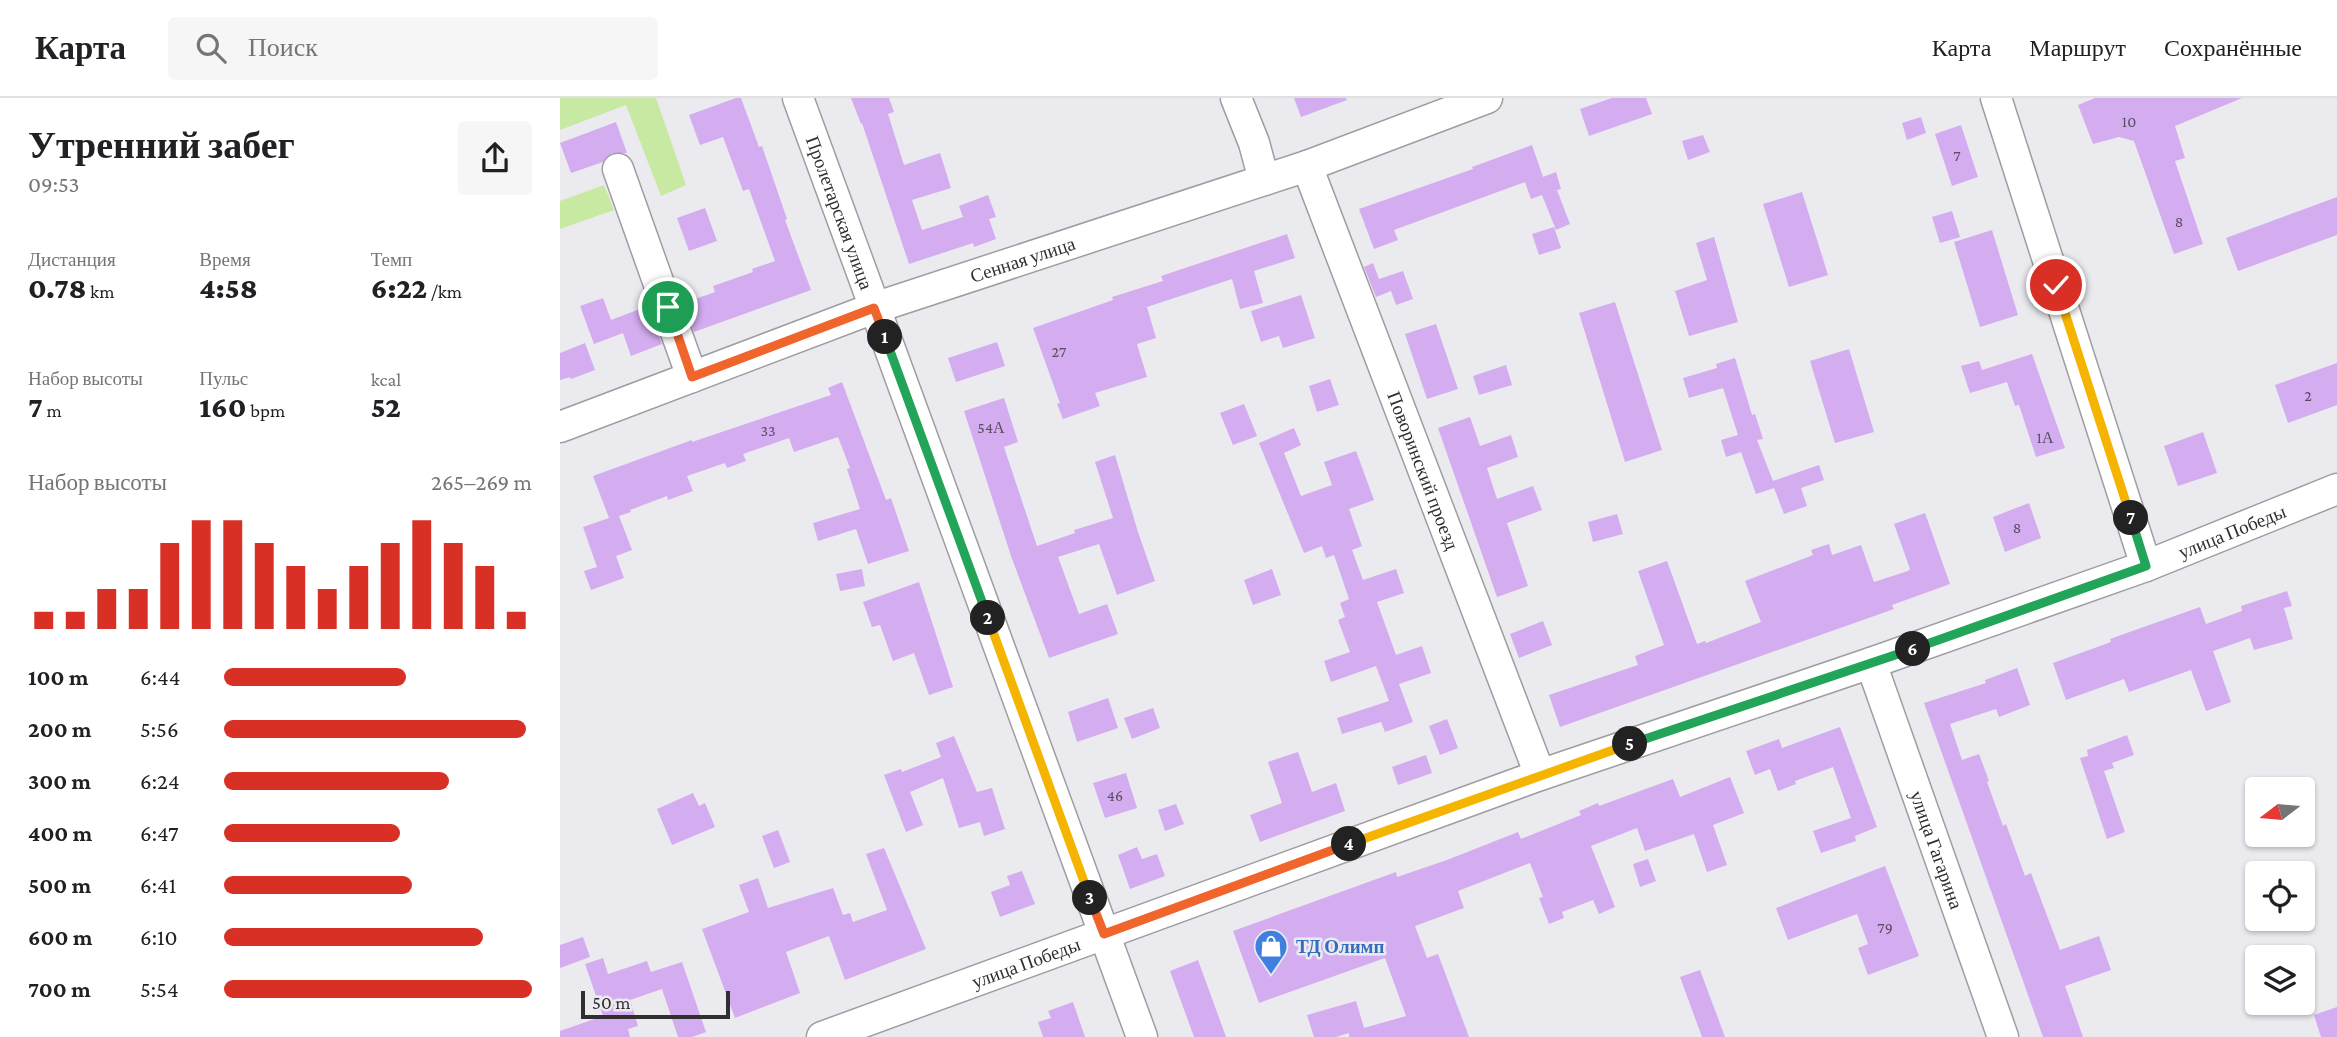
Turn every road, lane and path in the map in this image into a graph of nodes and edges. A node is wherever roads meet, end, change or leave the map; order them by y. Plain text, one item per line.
1 (798, 98) edge
2 (1236, 98) edge
3 (1488, 98) edge
4 (1996, 98) edge
5 (1307, 166) junction
6 (618, 169) dead end
7 (1264, 180) junction
8 (874, 308) junction
9 (692, 377) junction
10 (560, 427) edge
11 (2337, 489) edge
12 (2146, 566) junction
13 (1871, 663) junction
14 (1540, 775) junction
15 (1104, 934) junction
16 (822, 1037) edge
17 (1142, 1037) edge
18 (2003, 1037) edge

1 - 8 street, Пролетарская улица
2 - 7 street
3 - 5 street, Сенная улица
4 - 12 street
5 - 7 street, Сенная улица
5 - 14 street, Поворинский проезд
6 - 9 street
7 - 8 street, Сенная улица
8 - 9 street, Сенная улица
8 - 15 street, Пролетарская улица
9 - 10 street, Сенная улица
11 - 12 street, улица Победы
12 - 13 street, улица Победы
13 - 14 street, улица Победы
13 - 18 street, улица Гагарина
14 - 15 street, улица Победы
15 - 16 street, улица Победы
15 - 17 street, Пролетарская улица

